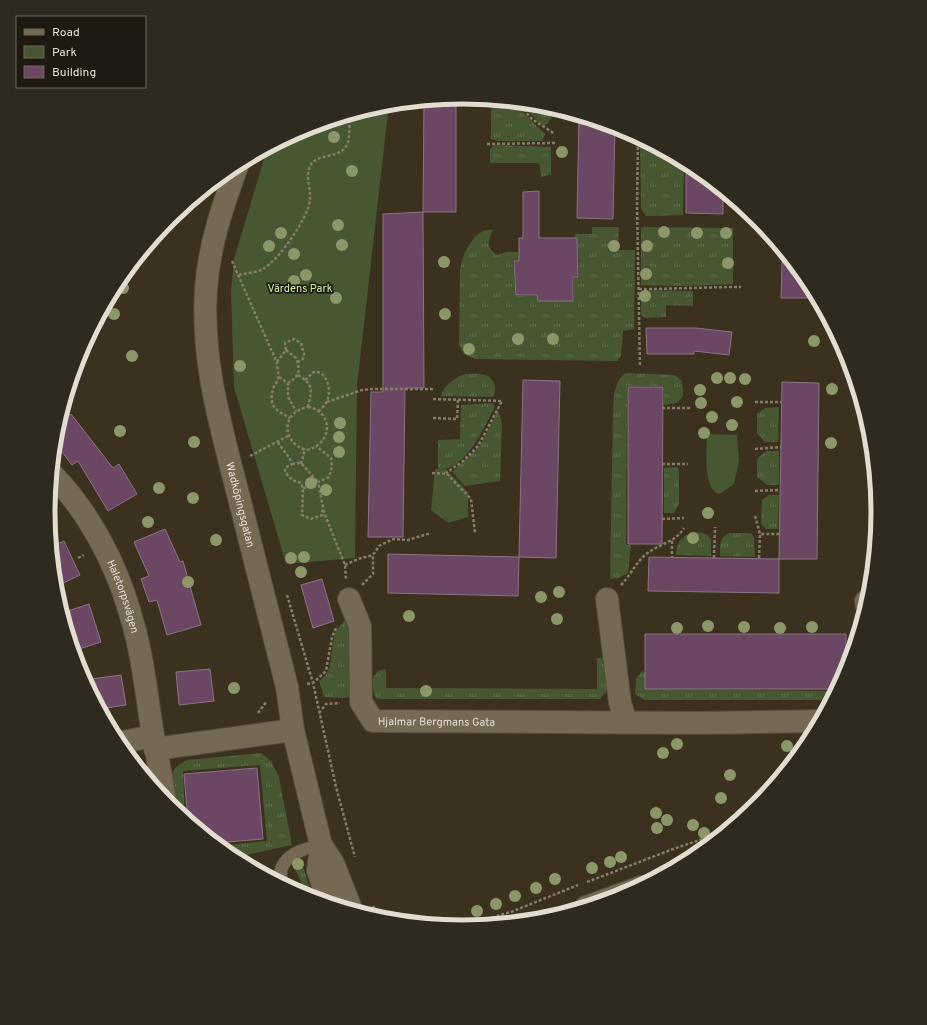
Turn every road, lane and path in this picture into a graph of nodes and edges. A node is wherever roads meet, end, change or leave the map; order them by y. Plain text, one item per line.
1 (522, 108) edge
2 (350, 121) edge
3 (555, 134) dead end
4 (555, 143) dead end
5 (638, 143) edge
6 (487, 144) dead end
7 (244, 168) edge
8 (228, 254) dead end
9 (239, 275) junction
10 (741, 287) dead end
11 (639, 288) junction
12 (286, 350) junction
13 (277, 362) junction
14 (298, 362) junction
15 (640, 366) dead end
16 (298, 375) junction
17 (278, 377) junction
18 (305, 380) junction
19 (288, 383) junction
20 (433, 389) dead end
21 (433, 399) dead end
22 (458, 400) junction
23 (327, 402) junction
24 (755, 402) dead end
25 (781, 402) dead end
26 (308, 407) junction
27 (662, 408) dead end
28 (690, 408) dead end
29 (296, 411) junction
30 (319, 411) junction
31 (290, 418) junction
32 (433, 418) dead end
33 (288, 436) junction
34 (278, 442) junction
35 (316, 446) junction
36 (781, 448) dead end
37 (305, 449) junction
38 (755, 449) dead end
39 (245, 450) dead end
40 (292, 464) junction
41 (301, 464) junction
42 (662, 464) dead end
43 (688, 464) dead end
44 (432, 473) dead end
45 (446, 473) junction
46 (312, 476) junction
47 (56, 480) edge
48 (318, 482) junction
49 (306, 486) junction
50 (318, 486) junction
51 (303, 488) junction
52 (780, 490) dead end
53 (755, 491) dead end
54 (322, 510) junction
55 (755, 516) dead end
56 (684, 518) dead end
57 (662, 519) dead end
58 (715, 527) dead end
59 (684, 528) dead end
60 (431, 533) dead end
61 (475, 533) dead end
62 (760, 534) junction
63 (780, 534) dead end
64 (672, 541) junction
65 (373, 555) junction
66 (672, 557) dead end
67 (714, 558) dead end
68 (759, 558) dead end
69 (345, 565) junction
70 (287, 593) dead end
71 (349, 599) junction
72 (607, 599) joint
73 (313, 683) junction
74 (287, 687) junction
75 (256, 715) dead end
76 (814, 721) edge
77 (626, 722) junction
78 (293, 730) junction
79 (127, 743) edge
80 (154, 743) junction
81 (163, 789) edge
82 (714, 835) edge
83 (321, 845) junction
84 (358, 864) dead end
85 (281, 878) edge
86 (328, 897) edge
87 (362, 907) edge
88 (484, 920) edge

1 - 3 path
2 - 9 path
4 - 6 path
5 - 11 path
7 - 74 street, Wadköpingsgatan
8 - 9 path
9 - 13 path
10 - 11 path
11 - 15 path
12 - 13 path
12 - 14 path
12 - 14 path
13 - 17 path
14 - 16 path
16 - 18 path
16 - 19 path
17 - 19 path
17 - 31 path
18 - 23 path
18 - 26 path
19 - 29 path
20 - 23 path
21 - 22 path
22 - 32 path
22 - 45 path
23 - 30 path
24 - 25 path
26 - 29 path
26 - 30 path
27 - 28 path
29 - 31 path
30 - 35 path
31 - 33 path
33 - 34 path
33 - 37 path
34 - 39 path
34 - 40 path
35 - 37 path
35 - 48 path
36 - 38 path
37 - 41 path
40 - 41 path
40 - 51 path
41 - 46 path
42 - 43 path
44 - 45 path
45 - 61 path
46 - 48 path
46 - 49 path
47 - 80 street, Haletorpsvägen
48 - 50 path
49 - 50 path
49 - 51 path
50 - 54 path
51 - 54 path
52 - 53 path
54 - 69 path
55 - 62 path
56 - 57 path
58 - 67 path
59 - 64 path
60 - 65 path
62 - 63 path
62 - 68 path
64 - 66 path
64 - 72 path
65 - 69 path
65 - 71 path
69 - 71 path
70 - 73 path
71 - 73 path
71 - 77 street, Hjalmar Bergmans Gata
72 - 77 street
73 - 74 path
73 - 84 path
74 - 75 path
74 - 78 street, Wadköpingsgatan
76 - 77 street, Hjalmar Bergmans Gata
78 - 80 street
78 - 83 street, Wadköpingsgatan
79 - 80 street
80 - 81 street, Haletorpsvägen
82 - 88 path
83 - 85 lane
83 - 86 street, Wadköpingsgatan
83 - 87 street, Wadköpingsgatan

